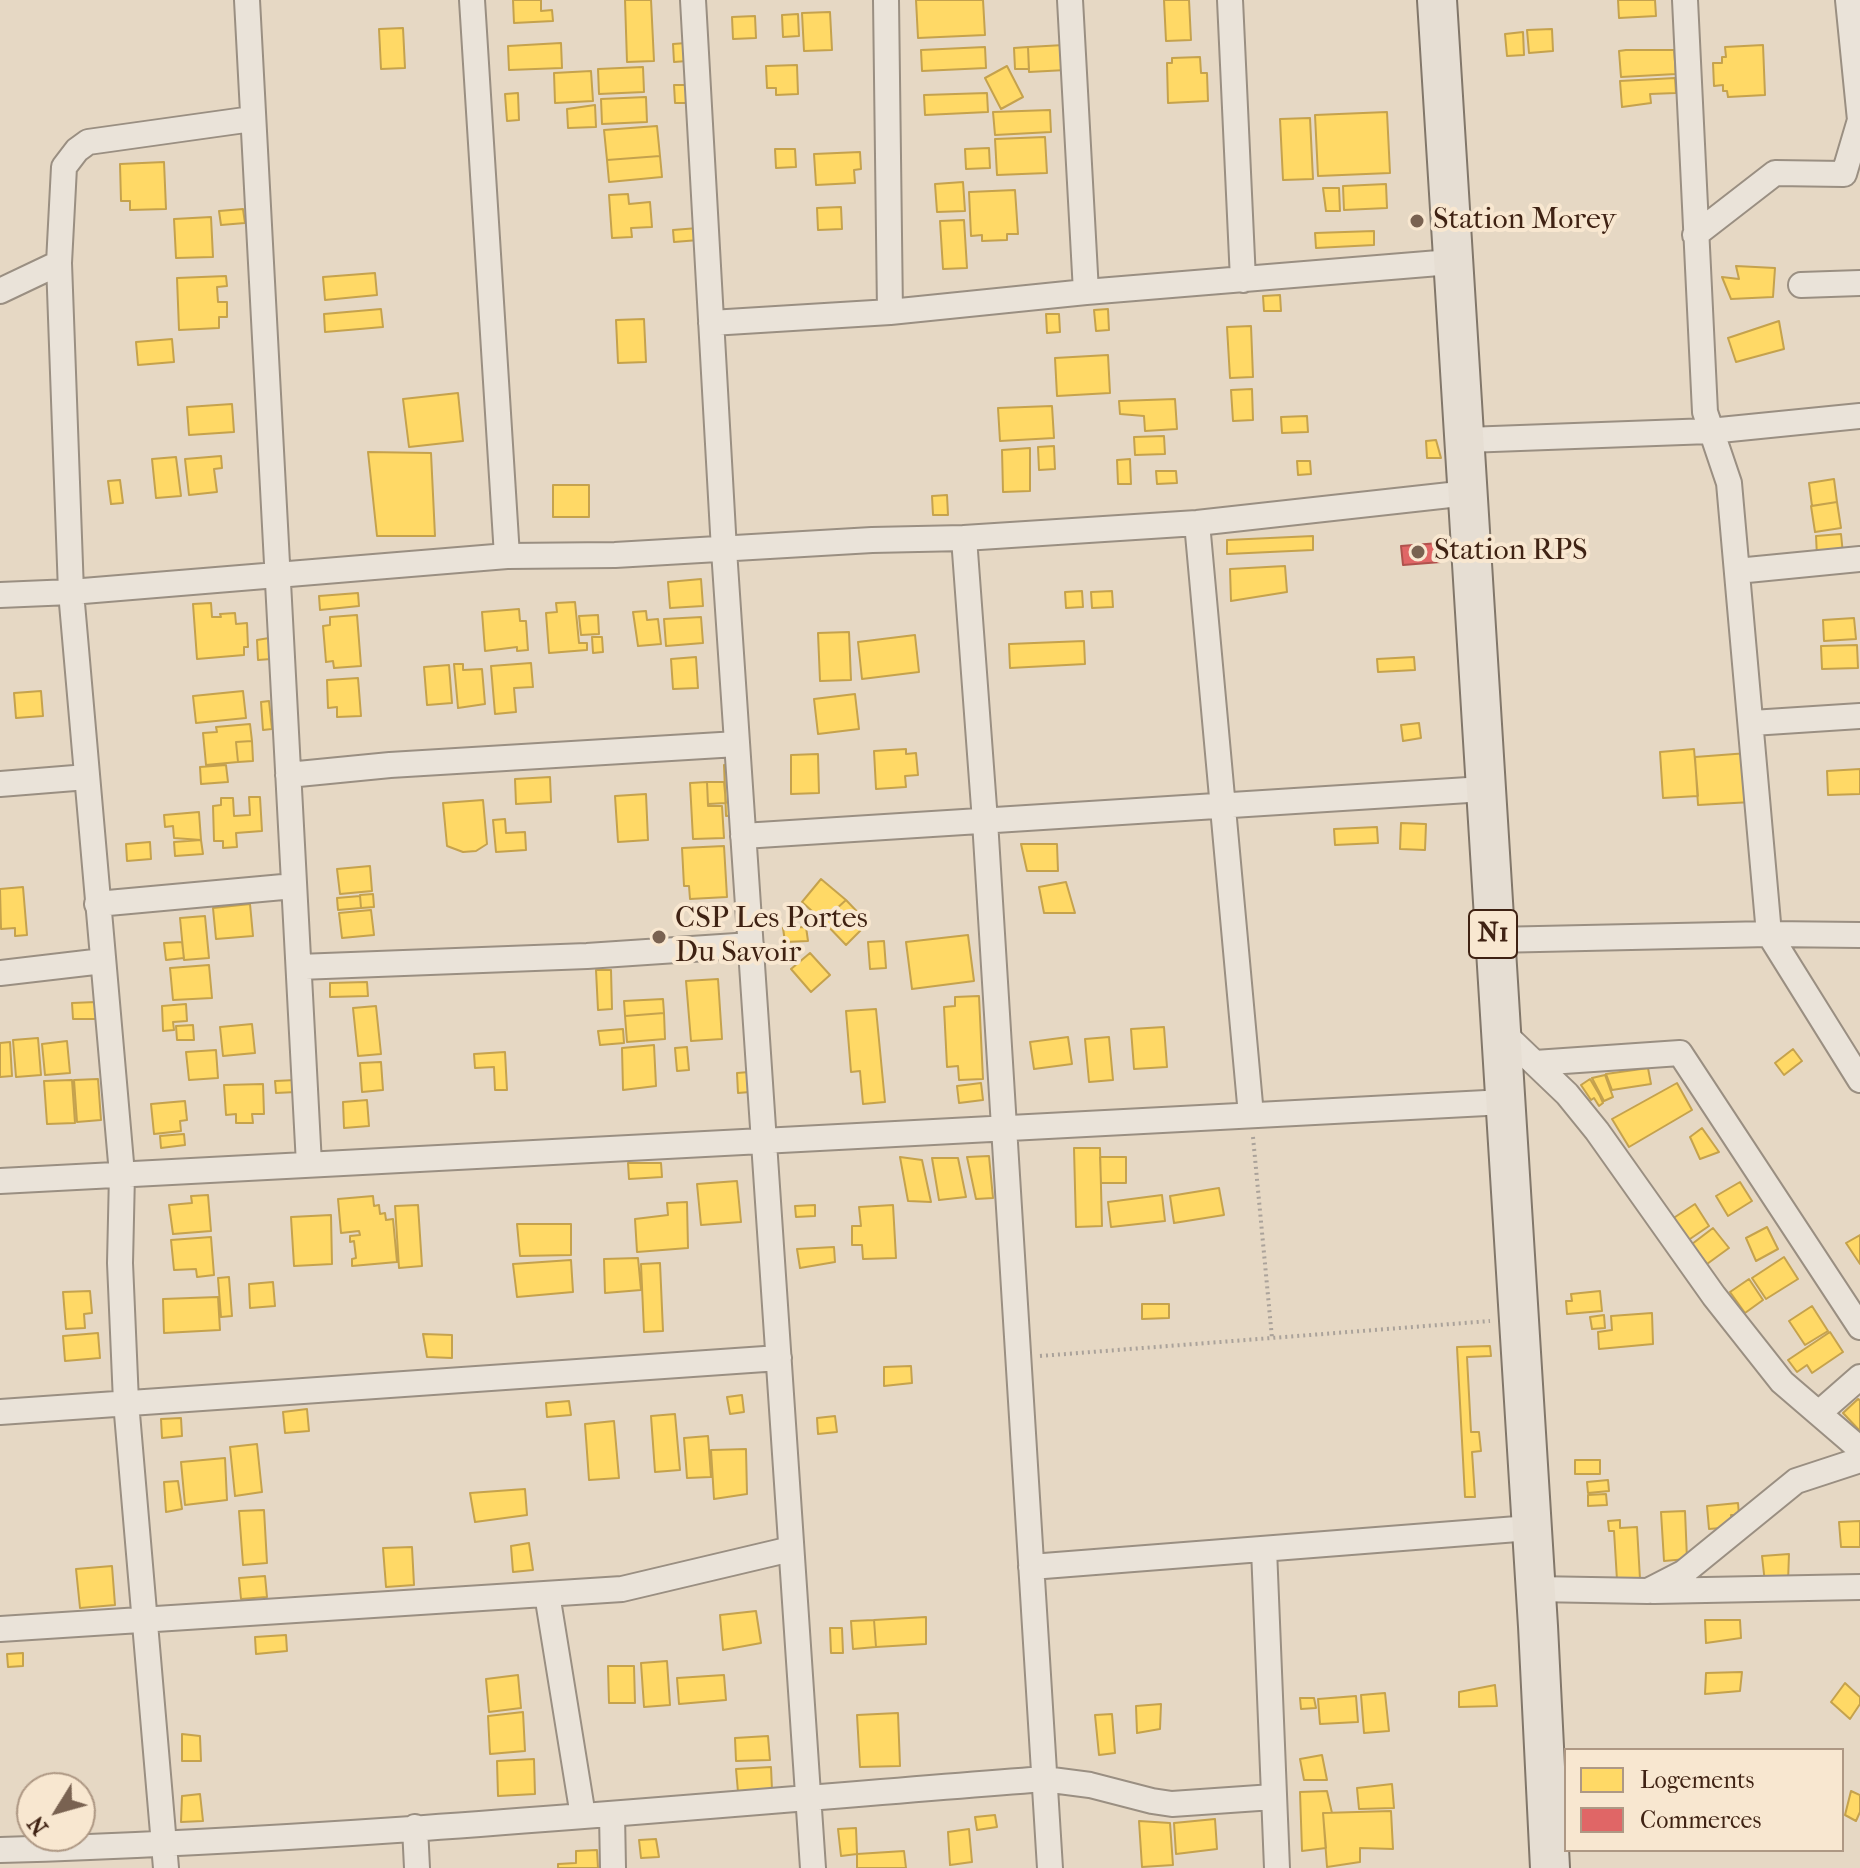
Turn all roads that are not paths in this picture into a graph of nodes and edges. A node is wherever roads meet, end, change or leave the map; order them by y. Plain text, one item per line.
1 (247, 0) edge
2 (472, 0) edge
3 (693, 0) edge
4 (886, 0) edge
5 (1070, 0) edge
6 (1230, 0) edge
7 (1437, 0) edge
8 (1685, 0) edge
9 (1848, 0) edge
10 (1856, 26) edge
11 (252, 119) junction
12 (1695, 235) junction
13 (1451, 262) junction
14 (59, 263) junction
15 (1243, 280) junction
16 (1860, 283) edge
17 (1801, 285) dead end
18 (0, 291) edge
19 (1086, 292) junction
20 (890, 312) junction
21 (711, 323) junction
22 (1860, 416) edge
23 (1710, 431) junction
24 (1466, 440) junction
25 (1468, 493) junction
26 (1197, 523) junction
27 (964, 538) junction
28 (724, 550) junction
29 (507, 556) junction
30 (1860, 559) edge
31 (1737, 571) junction
32 (277, 573) junction
33 (71, 592) junction
34 (0, 595) edge
35 (1860, 716) edge
36 (1752, 723) junction
37 (737, 744) junction
38 (288, 775) junction
39 (87, 777) junction
40 (0, 784) edge
41 (1484, 789) junction
42 (1223, 806) junction
43 (985, 821) junction
44 (743, 836) junction
45 (294, 886) junction
46 (97, 904) junction
47 (1769, 934) junction
48 (1860, 935) edge
49 (1493, 940) junction
50 (751, 945) junction
51 (103, 961) junction
52 (299, 967) junction
53 (0, 973) edge
54 (1499, 1029) junction
55 (1535, 1063) junction
56 (1860, 1080) edge
57 (1505, 1102) junction
58 (1251, 1115) junction
59 (1003, 1129) junction
60 (764, 1141) junction
61 (309, 1164) junction
62 (122, 1174) junction
63 (0, 1181) edge
64 (1860, 1327) edge
65 (779, 1358) junction
66 (1860, 1377) edge
67 (126, 1402) junction
68 (0, 1412) edge
69 (1820, 1412) junction
70 (1860, 1449) edge
71 (1860, 1460) edge
72 (1530, 1528) junction
73 (791, 1549) junction
74 (1264, 1549) junction
75 (1031, 1567) junction
76 (1860, 1587) edge
77 (1534, 1589) junction
78 (1648, 1591) junction
79 (547, 1594) junction
80 (146, 1619) junction
81 (0, 1629) edge
82 (1044, 1779) junction
83 (808, 1797) junction
84 (1273, 1797) junction
85 (612, 1814) junction
86 (583, 1816) junction
87 (415, 1827) junction
88 (0, 1850) edge
89 (165, 1857) edge
90 (417, 1868) edge
91 (613, 1868) edge
92 (813, 1868) edge
93 (1050, 1868) edge
94 (1277, 1868) edge
95 (1550, 1868) edge

1 - 11 street
2 - 29 street
3 - 21 street
4 - 20 street
5 - 19 street
6 - 15 street
7 - 13 main road, N1
8 - 12 street
9 - 10 street
10 - 12 street
11 - 14 street
11 - 32 street
12 - 23 street
13 - 15 street
13 - 24 main road, N1
14 - 18 street
14 - 33 street
15 - 19 street
16 - 17 street
19 - 20 street
20 - 21 street
21 - 28 street
22 - 23 street
23 - 24 street
23 - 31 street
24 - 25 main road, N1
25 - 26 street
25 - 41 main road, N1
26 - 27 street
26 - 42 street
27 - 28 street
27 - 43 street
28 - 29 street
28 - 37 street
29 - 32 street
30 - 31 street
31 - 36 street
32 - 33 street
32 - 38 street
33 - 34 street
33 - 39 street
35 - 36 street
36 - 47 street
37 - 38 street
37 - 44 street
38 - 45 street
39 - 40 street
39 - 46 street
41 - 42 street
41 - 49 main road, N1
42 - 43 street
42 - 58 street
43 - 44 street
43 - 59 street
44 - 50 street
45 - 46 street
45 - 52 street
46 - 51 street
47 - 48 street
47 - 49 street
47 - 56 street
49 - 54 main road, N1
50 - 52 street
50 - 60 street
51 - 53 street
51 - 62 street
52 - 61 street
54 - 55 street
54 - 57 main road, N1
55 - 64 street
55 - 69 street
57 - 58 street
57 - 72 main road, N1
58 - 59 street
59 - 60 street
59 - 75 street
60 - 61 street
60 - 65 street
61 - 62 street
62 - 63 street
62 - 67 street
65 - 67 street
65 - 73 street
66 - 69 street
67 - 68 street
67 - 80 street
69 - 70 street
71 - 78 street
72 - 74 street
72 - 77 main road, N1
73 - 79 street
73 - 83 street
74 - 75 street
74 - 84 street
75 - 82 street
76 - 78 street
77 - 78 street
77 - 95 main road, N1
79 - 80 street
79 - 86 street
80 - 81 street
80 - 89 street
82 - 83 street
82 - 84 street
82 - 93 street
83 - 85 street
83 - 92 street
84 - 94 street
85 - 86 street
85 - 91 street
86 - 87 street
87 - 89 street
87 - 90 street
88 - 89 street

